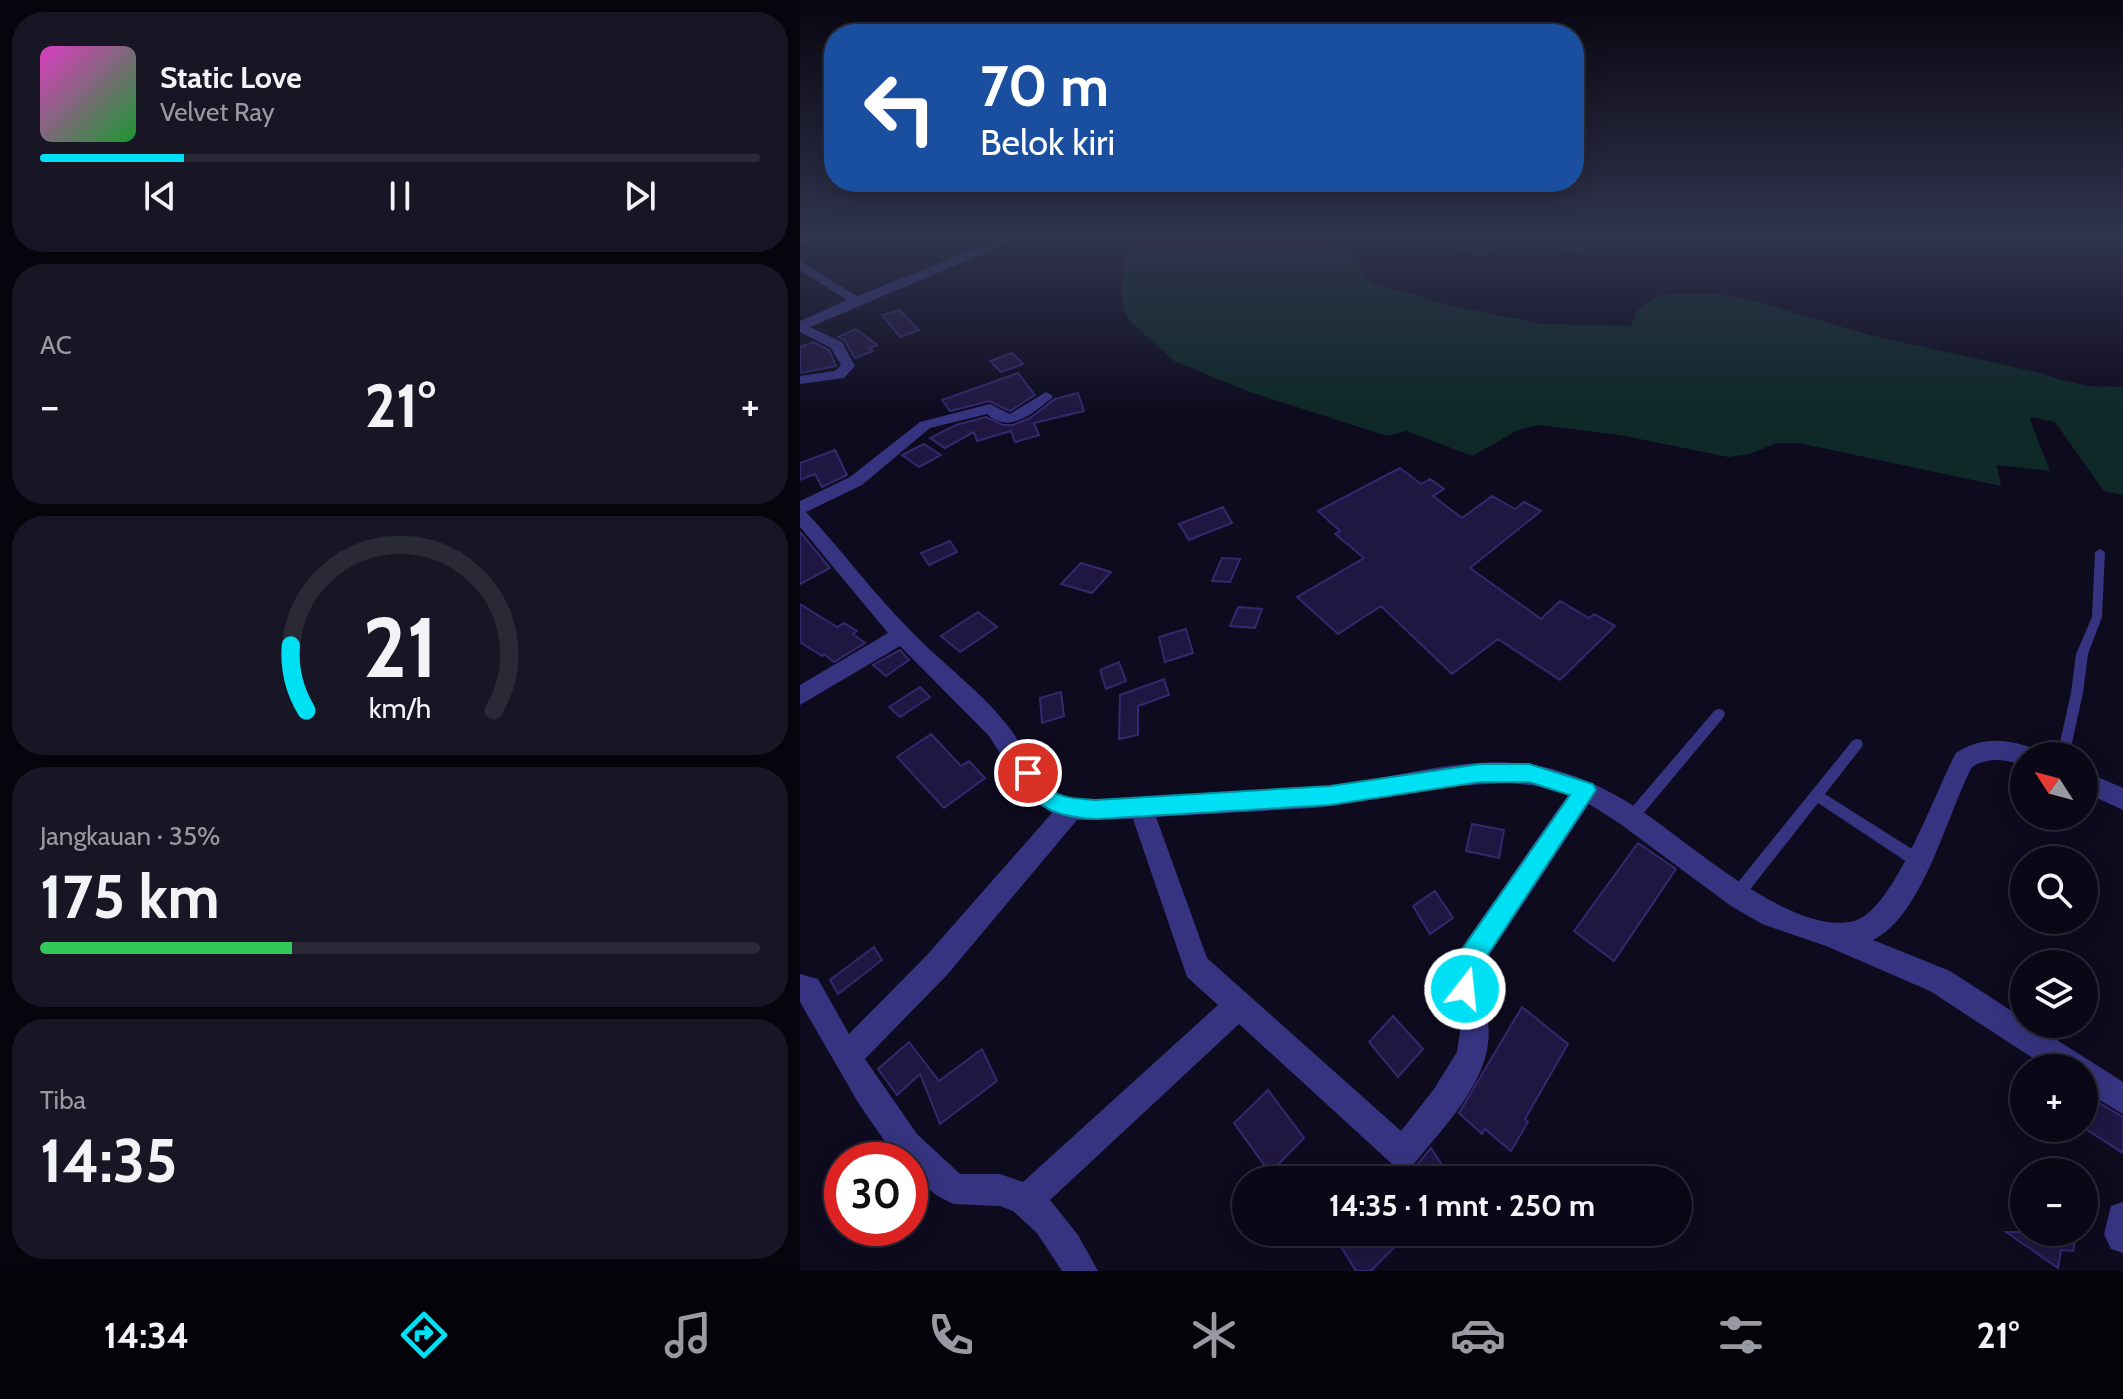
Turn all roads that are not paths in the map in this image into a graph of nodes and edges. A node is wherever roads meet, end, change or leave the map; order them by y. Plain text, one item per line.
1 (846, 294) edge
2 (874, 294) edge
3 (857, 301) junction
4 (800, 327) edge
5 (800, 380) edge
6 (1046, 396) dead end
7 (800, 508) edge
8 (800, 516) edge
9 (2100, 552) dead end
10 (902, 635) junction
11 (800, 696) edge
12 (1719, 714) dead end
13 (2066, 742) edge
14 (1857, 744) dead end
15 (2010, 753) edge
16 (2098, 787) edge
17 (1585, 790) junction
18 (1816, 795) junction
19 (2123, 799) edge
20 (1072, 808) junction
21 (1141, 808) junction
22 (1632, 817) junction
23 (1918, 861) junction
24 (1735, 896) junction
25 (1827, 934) junction
26 (800, 988) edge
27 (1239, 1005) junction
28 (2052, 1054) edge
29 (847, 1057) junction
30 (2098, 1083) edge
31 (2123, 1099) edge
32 (1025, 1201) junction
33 (2123, 1218) edge
34 (2123, 1237) edge
35 (1081, 1271) edge

1 - 3 street
2 - 3 street
3 - 4 street
4 - 5 street
6 - 7 street
8 - 10 street
9 - 13 lane
10 - 11 street
10 - 20 street
12 - 22 lane
14 - 18 lane
15 - 23 street
16 - 19 street
17 - 21 street
17 - 22 street
17 - 27 street
18 - 23 lane
18 - 24 lane
20 - 21 street
20 - 29 street
21 - 27 street
22 - 24 street
23 - 25 street
24 - 25 street
25 - 28 street
26 - 29 street
27 - 32 street
29 - 32 street
30 - 31 street
32 - 35 street
33 - 34 street

